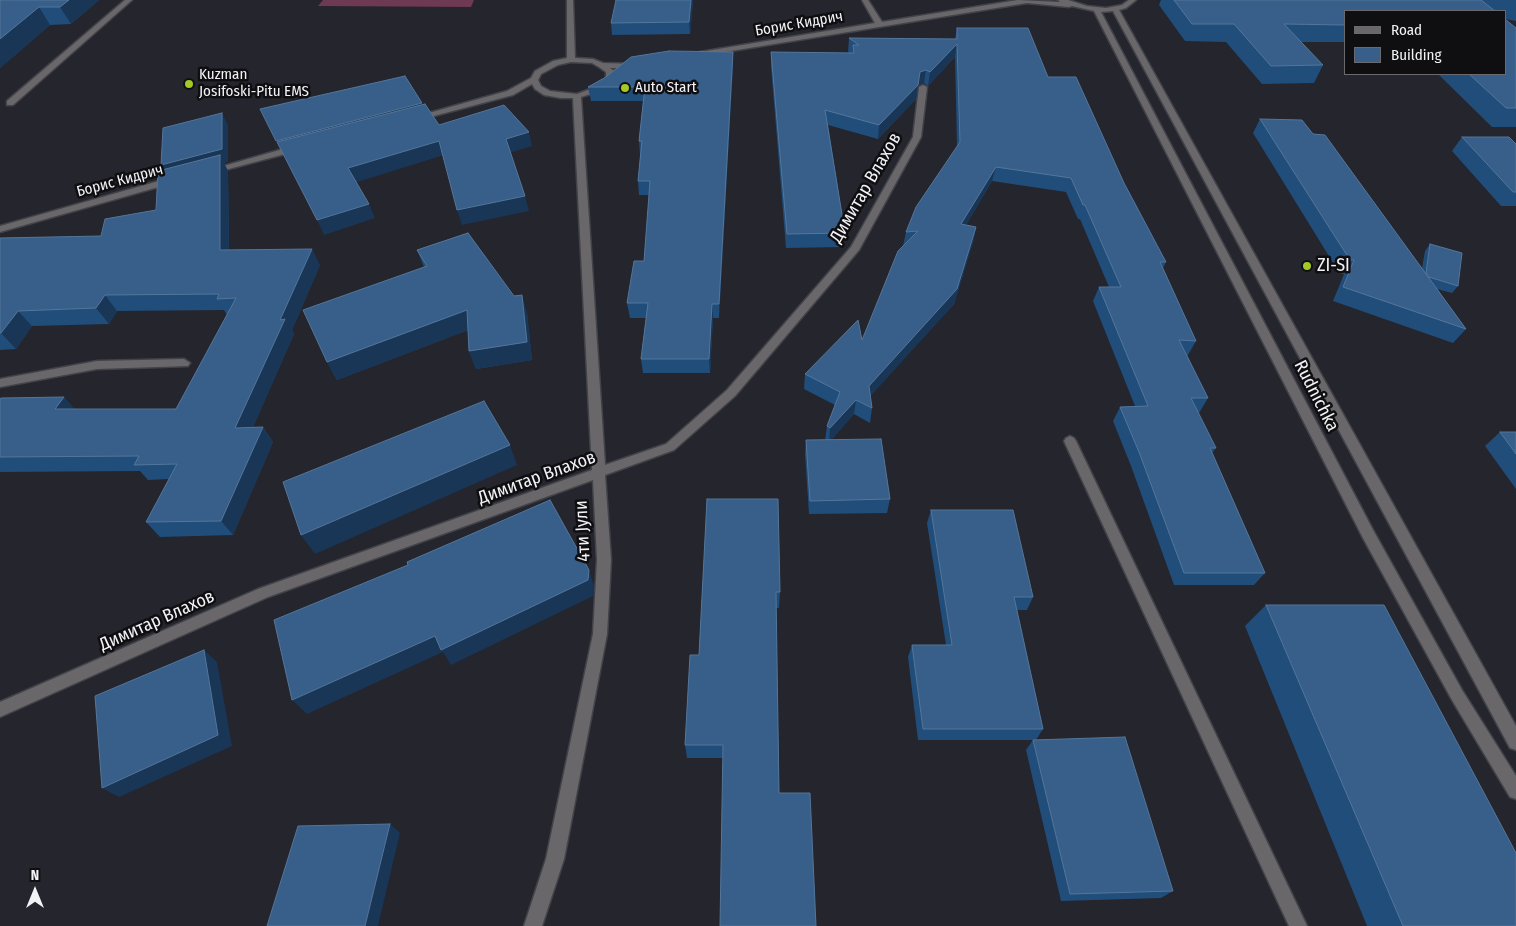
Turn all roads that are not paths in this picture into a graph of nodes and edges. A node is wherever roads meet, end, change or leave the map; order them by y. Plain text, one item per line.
1 (130, 0) edge
2 (570, 0) edge
3 (866, 0) edge
4 (1030, 0) edge
5 (1061, 0) edge
6 (1133, 0) edge
7 (1075, 6) junction
8 (1115, 9) junction
9 (1097, 10) junction
10 (879, 24) junction
11 (695, 55) edge
12 (571, 60) junction
13 (602, 64) junction
14 (534, 80) junction
15 (610, 80) junction
16 (923, 87) edge
17 (510, 93) junction
18 (547, 94) junction
19 (578, 96) junction
20 (10, 103) dead end
21 (404, 121) edge
22 (308, 146) edge
23 (202, 173) edge
24 (183, 178) edge
25 (0, 229) edge
26 (184, 363) dead end
27 (0, 383) edge
28 (1070, 441) dead end
29 (598, 475) junction
30 (0, 710) edge
31 (1516, 742) edge
32 (1516, 791) edge
33 (533, 926) edge
34 (1298, 926) edge

1 - 20 street
2 - 12 street
3 - 10 street
4 - 7 street, Борис Кидрич
4 - 10 street, Борис Кидрич
5 - 7 street
6 - 8 street
7 - 9 street
8 - 9 street
8 - 31 street, Rudnichka
9 - 32 street, Rudnichka
10 - 11 street, Борис Кидрич
12 - 13 street
12 - 14 street
13 - 15 street
13 - 15 street
14 - 17 street
14 - 18 street
15 - 19 street
16 - 29 street, Димитар Влахов
17 - 18 street
17 - 21 street
18 - 19 street
19 - 29 street, 4ти Јули
22 - 23 street
24 - 25 street, Борис Кидрич
26 - 27 street
28 - 34 street
29 - 30 street, Димитар Влахов
29 - 33 street, 4ти Јули

